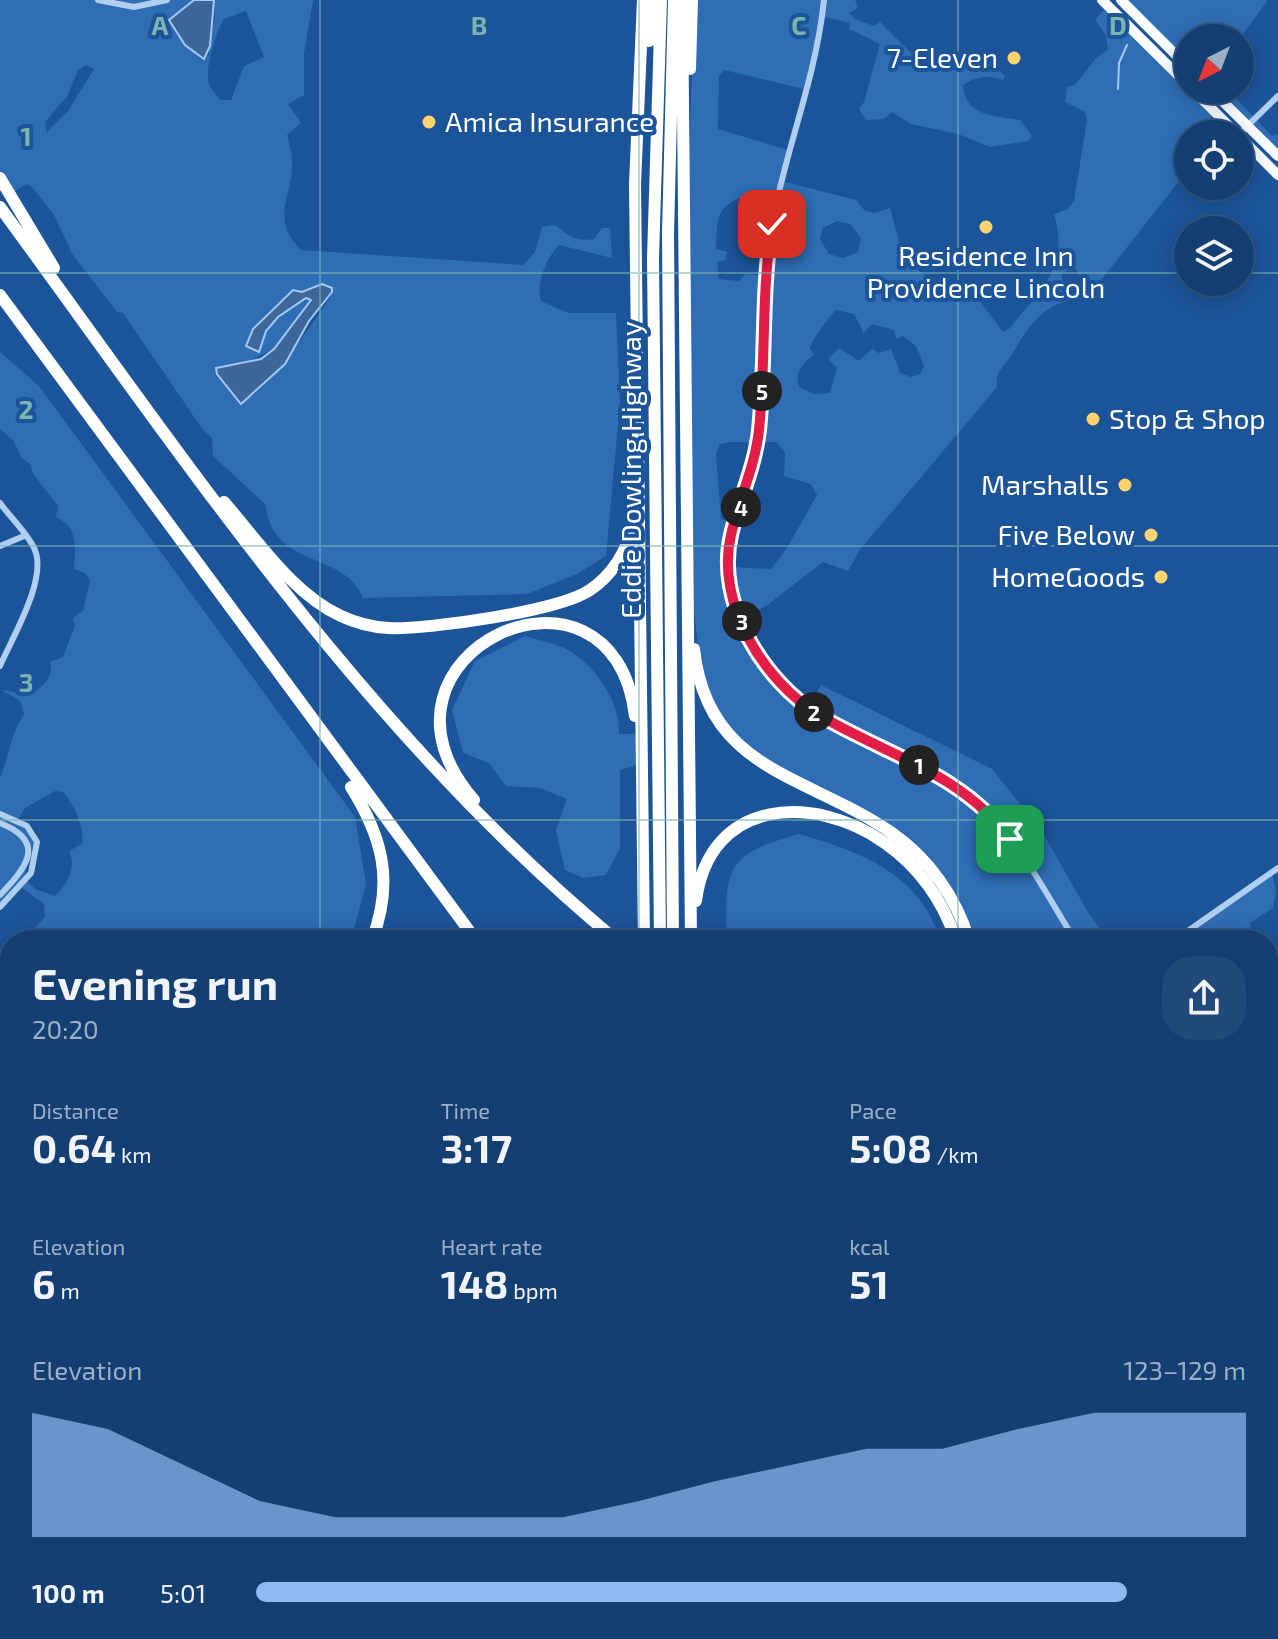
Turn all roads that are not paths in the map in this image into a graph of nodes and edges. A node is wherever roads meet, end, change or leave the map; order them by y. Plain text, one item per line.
1 (98, 0) edge
2 (167, 0) edge
3 (643, 0) edge
4 (651, 0) edge
5 (661, 0) edge
6 (674, 0) edge
7 (682, 0) edge
8 (692, 0) edge
9 (824, 0) edge
10 (1102, 0) edge
11 (1121, 0) edge
12 (1174, 53) edge
13 (1174, 71) edge
14 (1278, 96) edge
15 (1208, 104) edge
16 (1226, 120) edge
17 (1252, 120) edge
18 (1254, 141) edge
19 (1254, 149) edge
20 (1278, 156) edge
21 (1278, 175) edge
22 (0, 178) edge
23 (0, 207) edge
24 (637, 242) junction
25 (684, 256) junction
26 (0, 295) edge
27 (95, 336) junction
28 (171, 440) junction
29 (639, 486) junction
30 (0, 503) edge
31 (24, 536) junction
32 (0, 546) edge
33 (686, 555) junction
34 (0, 666) edge
35 (294, 696) junction
36 (642, 795) junction
37 (0, 814) edge
38 (0, 823) edge
39 (14, 824) junction
40 (528, 863) junction
41 (1278, 868) edge
42 (0, 895) edge
43 (0, 907) edge
44 (374, 930) edge
45 (469, 930) edge
46 (605, 930) edge
47 (644, 930) edge
48 (660, 930) edge
49 (673, 930) edge
50 (692, 930) edge
51 (693, 930) edge
52 (951, 930) edge
53 (964, 930) edge
54 (1069, 930) edge
55 (1189, 930) edge

1 - 2 street
3 - 24 highway
4 - 24 highway
5 - 48 highway, Eddie Dowling Highway
6 - 49 highway, Eddie Dowling Highway
7 - 25 highway
8 - 25 highway
9 - 54 street
10 - 13 main road
11 - 12 main road
14 - 17 street
15 - 16 main road
18 - 20 main road
19 - 21 main road
22 - 27 highway
23 - 27 highway
24 - 29 highway
25 - 33 highway
26 - 35 highway
27 - 28 highway
28 - 29 highway
28 - 40 highway
29 - 36 highway
30 - 31 street
31 - 32 street
31 - 34 street
33 - 50 highway
33 - 53 highway
35 - 44 highway
35 - 45 highway
36 - 40 highway
36 - 47 highway
37 - 39 street
38 - 39 street
39 - 42 street
39 - 43 street
40 - 46 highway
41 - 55 street
51 - 52 highway

